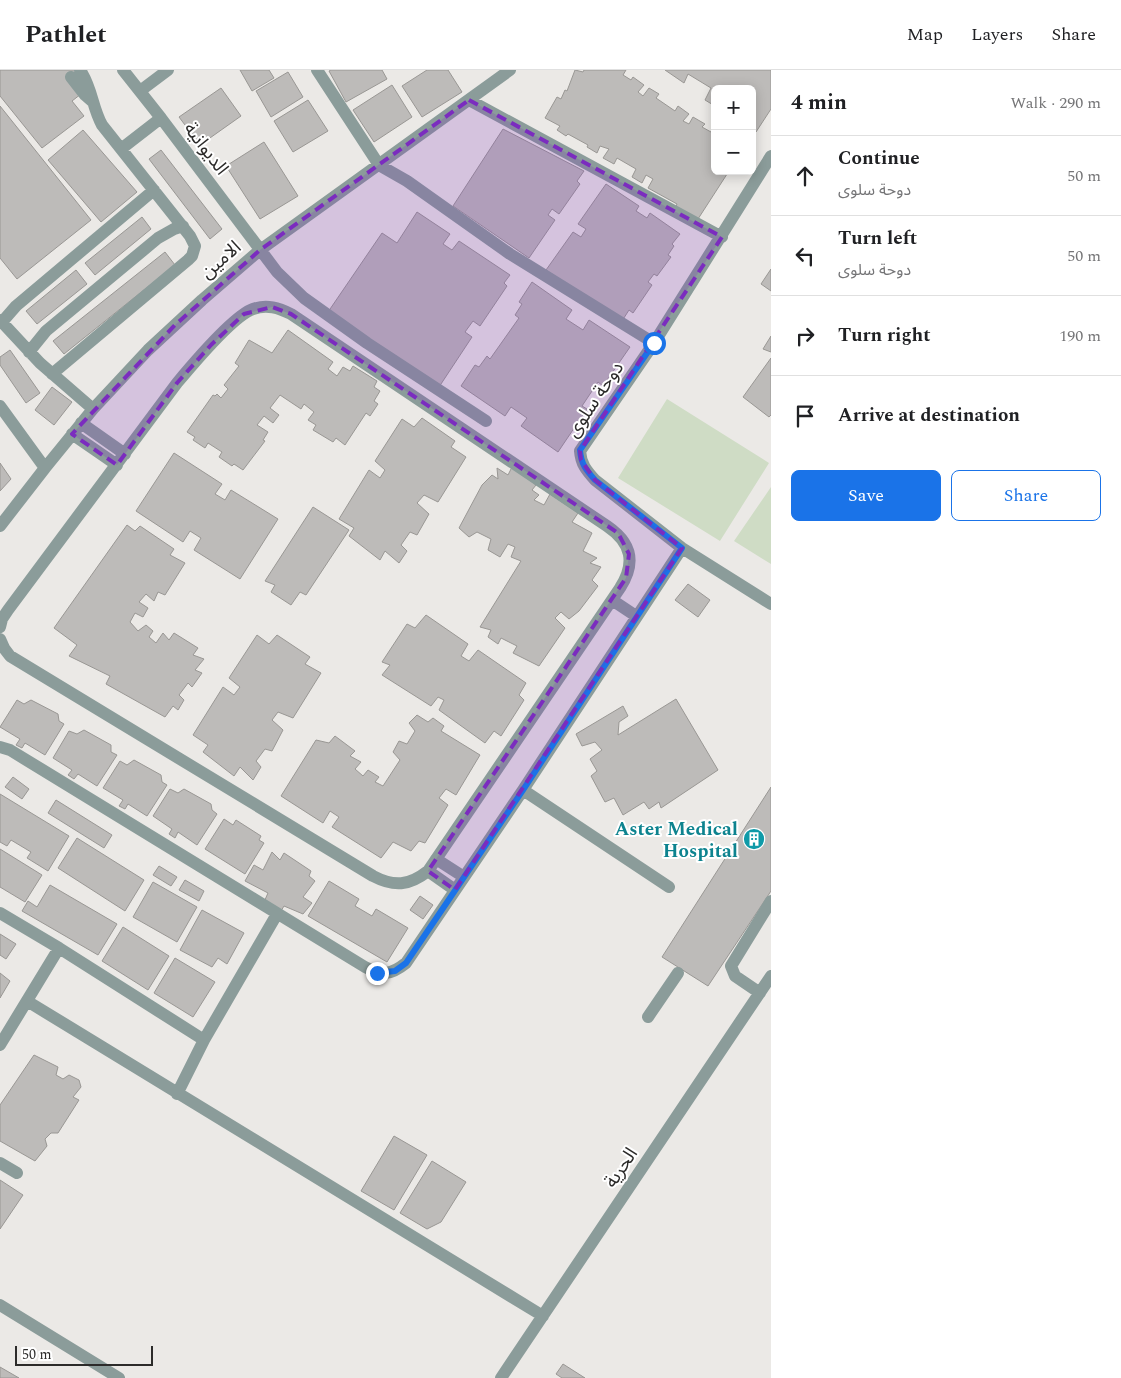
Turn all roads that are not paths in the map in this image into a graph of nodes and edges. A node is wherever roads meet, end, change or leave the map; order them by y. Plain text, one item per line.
1 (123, 70) edge
2 (168, 70) edge
3 (317, 70) edge
4 (508, 71) edge
5 (76, 74) edge
6 (140, 91) junction
7 (470, 100) junction
8 (161, 118) junction
9 (121, 149) junction
10 (771, 156) edge
11 (379, 165) junction
12 (154, 190) junction
13 (182, 226) junction
14 (722, 237) junction
15 (260, 250) junction
16 (1, 321) edge
17 (654, 343) junction
18 (29, 352) junction
19 (52, 374) junction
20 (0, 406) edge
21 (94, 409) junction
22 (486, 421) dead end
23 (81, 423) junction
24 (72, 434) junction
25 (125, 454) junction
26 (117, 465) junction
27 (44, 468) junction
28 (0, 526) edge
29 (682, 548) junction
30 (612, 600) junction
31 (771, 604) edge
32 (636, 616) junction
33 (0, 627) edge
34 (0, 639) edge
35 (0, 747) edge
36 (523, 790) junction
37 (436, 859) junction
38 (428, 871) junction
39 (464, 878) junction
40 (669, 887) dead end
41 (455, 890) junction
42 (771, 901) edge
43 (0, 913) edge
44 (278, 914) junction
45 (59, 948) junction
46 (678, 973) dead end
47 (771, 976) edge
48 (760, 993) junction
49 (27, 1001) junction
50 (648, 1017) dead end
51 (204, 1040) junction
52 (0, 1045) edge
53 (178, 1094) junction
54 (0, 1163) edge
55 (17, 1174) dead end
56 (0, 1305) edge
57 (543, 1316) junction
58 (119, 1378) edge
59 (501, 1378) edge

1 - 6 street, الديوانية
2 - 6 street
3 - 11 street
4 - 7 street, الامين
5 - 9 street
6 - 8 street, الديوانية
7 - 11 street, الامين
7 - 14 street
8 - 9 street
8 - 15 street, الديوانية
9 - 12 street
10 - 14 street, دوحة سلوى
11 - 15 street, الامين
11 - 17 street
12 - 13 street
12 - 16 street
13 - 18 street
13 - 19 street
14 - 17 street, دوحة سلوى
15 - 21 street, الامين
15 - 22 street, الديوانية
16 - 18 street
17 - 29 street, دوحة سلوى
18 - 19 street
19 - 21 street
20 - 27 street
21 - 23 street, الامين
23 - 24 street, الامين
23 - 25 street
24 - 26 street
24 - 27 street, الامين
25 - 26 street
25 - 30 street
26 - 33 street
27 - 28 street, الامين
29 - 31 street, دوحة سلوى
29 - 32 street
30 - 32 street
30 - 37 street
32 - 36 street
34 - 38 street
35 - 44 street
36 - 39 street
36 - 40 street
37 - 38 street
37 - 39 street
38 - 41 street
39 - 41 street
41 - 44 street
42 - 48 street
43 - 45 street
44 - 51 street
45 - 49 street
45 - 51 street
46 - 50 street
47 - 48 street, الحرية
48 - 57 street, الحرية
49 - 52 street
49 - 53 street
51 - 53 street
53 - 57 street
54 - 55 street
56 - 58 street
57 - 59 street, الحرية

